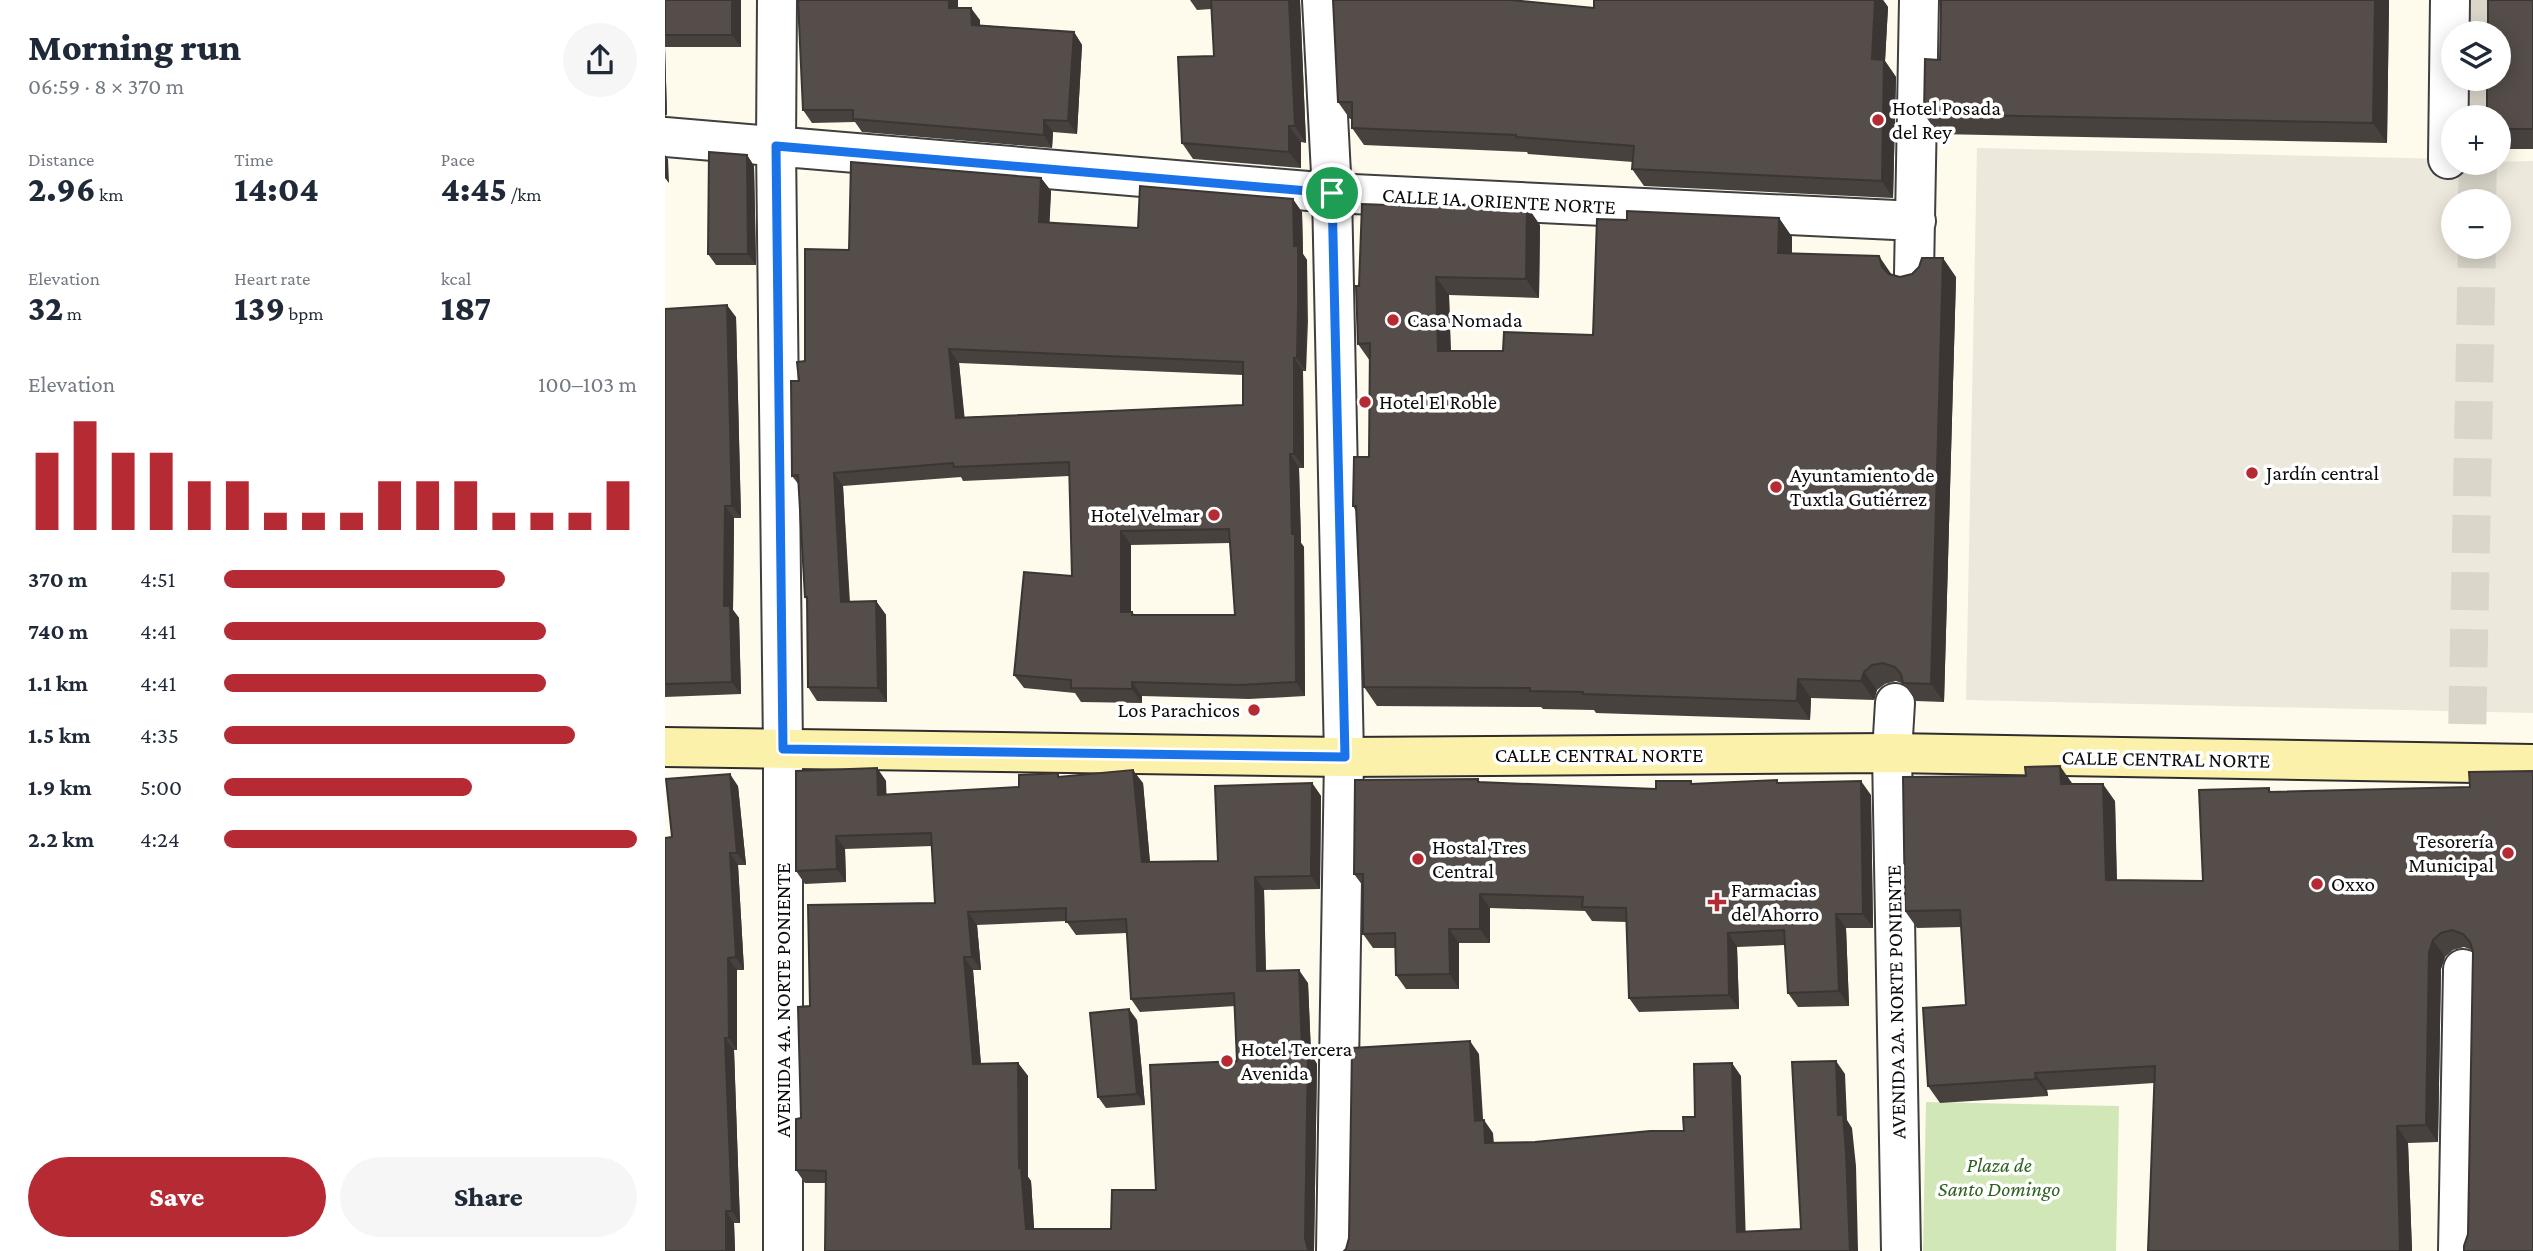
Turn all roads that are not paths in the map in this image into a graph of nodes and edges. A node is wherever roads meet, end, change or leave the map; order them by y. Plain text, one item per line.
1 (777, 0) edge
2 (1322, 0) edge
3 (1919, 0) edge
4 (2450, 0) edge
5 (2449, 105) edge
6 (665, 137) edge
7 (776, 146) junction
8 (1332, 193) junction
9 (1916, 221) junction
10 (1914, 274) edge
11 (1895, 703) edge
12 (665, 747) edge
13 (783, 749) junction
14 (1892, 753) junction
15 (1345, 757) junction
16 (2533, 764) edge
17 (2463, 970) dead end
18 (783, 1251) edge
19 (1336, 1251) edge
20 (1901, 1251) edge
21 (2458, 1251) edge

1 - 7 street, AVENIDA 4A. NORTE PONIENTE
2 - 8 street
3 - 9 street
4 - 5 street
6 - 7 street, CALLE 1A. ORIENTE NORTE
7 - 8 street, CALLE 1A. ORIENTE NORTE
7 - 13 street, AVENIDA 4A. NORTE PONIENTE
8 - 9 street, CALLE 1A. ORIENTE NORTE
8 - 15 street
9 - 10 street
11 - 14 street, AVENIDA 2A. NORTE PONIENTE
12 - 13 main road, CALLE CENTRAL NORTE
13 - 15 main road, CALLE CENTRAL NORTE
13 - 18 street, AVENIDA 4A. NORTE PONIENTE
14 - 15 main road, CALLE CENTRAL NORTE
14 - 16 main road, CALLE CENTRAL NORTE
14 - 20 street, AVENIDA 2A. NORTE PONIENTE
15 - 19 street
17 - 21 street

